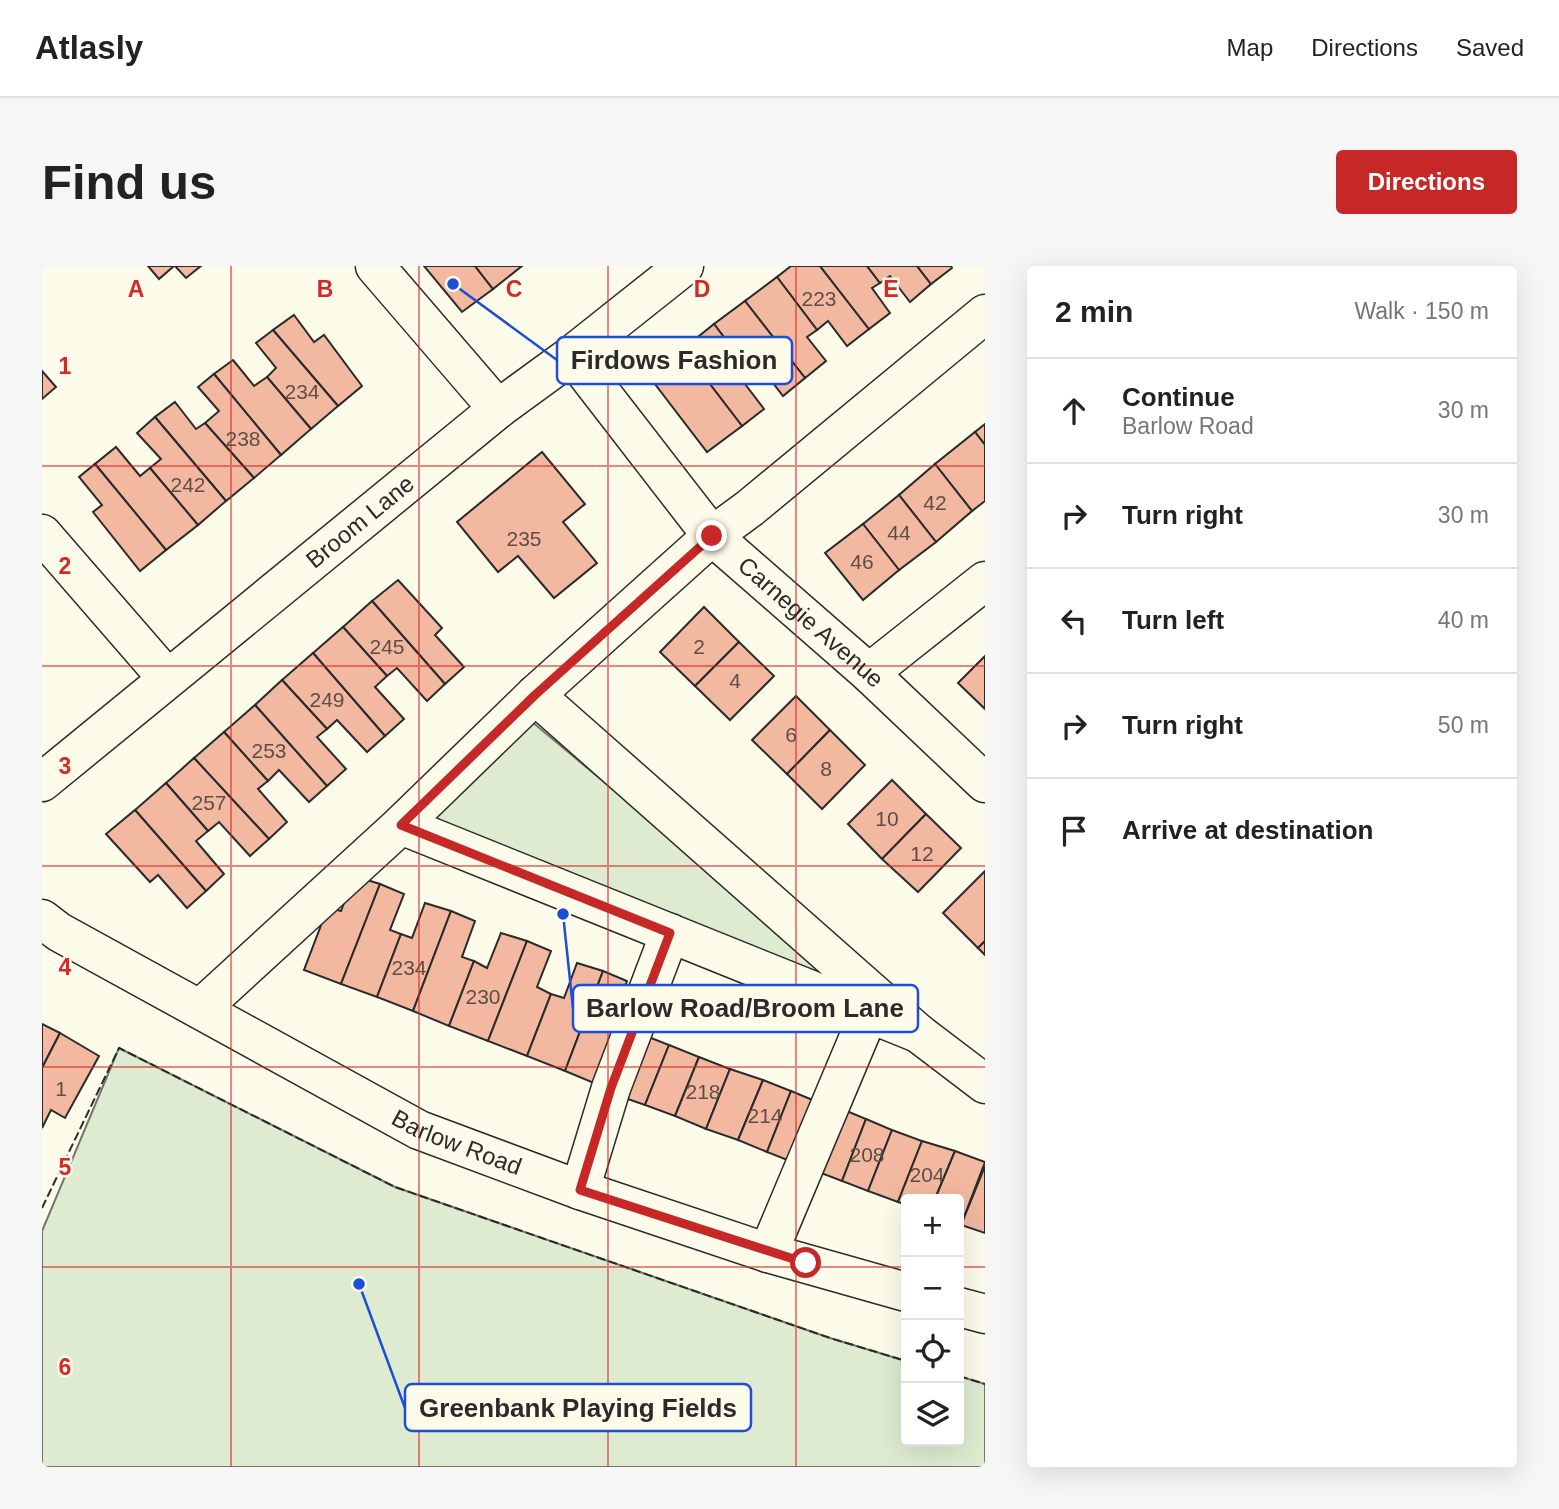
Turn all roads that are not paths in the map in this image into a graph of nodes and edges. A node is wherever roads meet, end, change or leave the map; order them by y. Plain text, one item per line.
1 (375, 266) edge
2 (684, 266) edge
3 (985, 314) edge
4 (572, 355) junction
5 (498, 409) junction
6 (42, 534) edge
7 (712, 536) junction
8 (985, 582) edge
9 (869, 673) junction
10 (167, 678) junction
11 (535, 695) junction
12 (42, 782) edge
13 (985, 783) edge
14 (401, 825) junction
15 (42, 919) edge
16 (670, 933) junction
17 (200, 1009) junction
18 (869, 1013) junction
19 (918, 1032) junction
20 (985, 1084) edge
21 (580, 1190) junction
22 (768, 1253) junction
23 (901, 1291) edge
24 (964, 1308) edge
25 (985, 1314) edge

1 - 5 street
2 - 4 street, Broom Lane
3 - 7 street
4 - 5 street, Broom Lane
4 - 7 street, Carnegie Avenue
5 - 10 street, Broom Lane
6 - 10 street
7 - 9 street, Carnegie Avenue
7 - 11 street
8 - 9 street
9 - 13 street, Carnegie Avenue
10 - 12 street, Broom Lane
11 - 14 street
11 - 19 street
14 - 16 street
14 - 17 street
15 - 17 street, Barlow Road
16 - 18 street
16 - 21 street
17 - 21 street, Barlow Road
18 - 19 street
18 - 22 street
19 - 20 street
21 - 22 street, Barlow Road
22 - 23 street, Barlow Road
24 - 25 street

